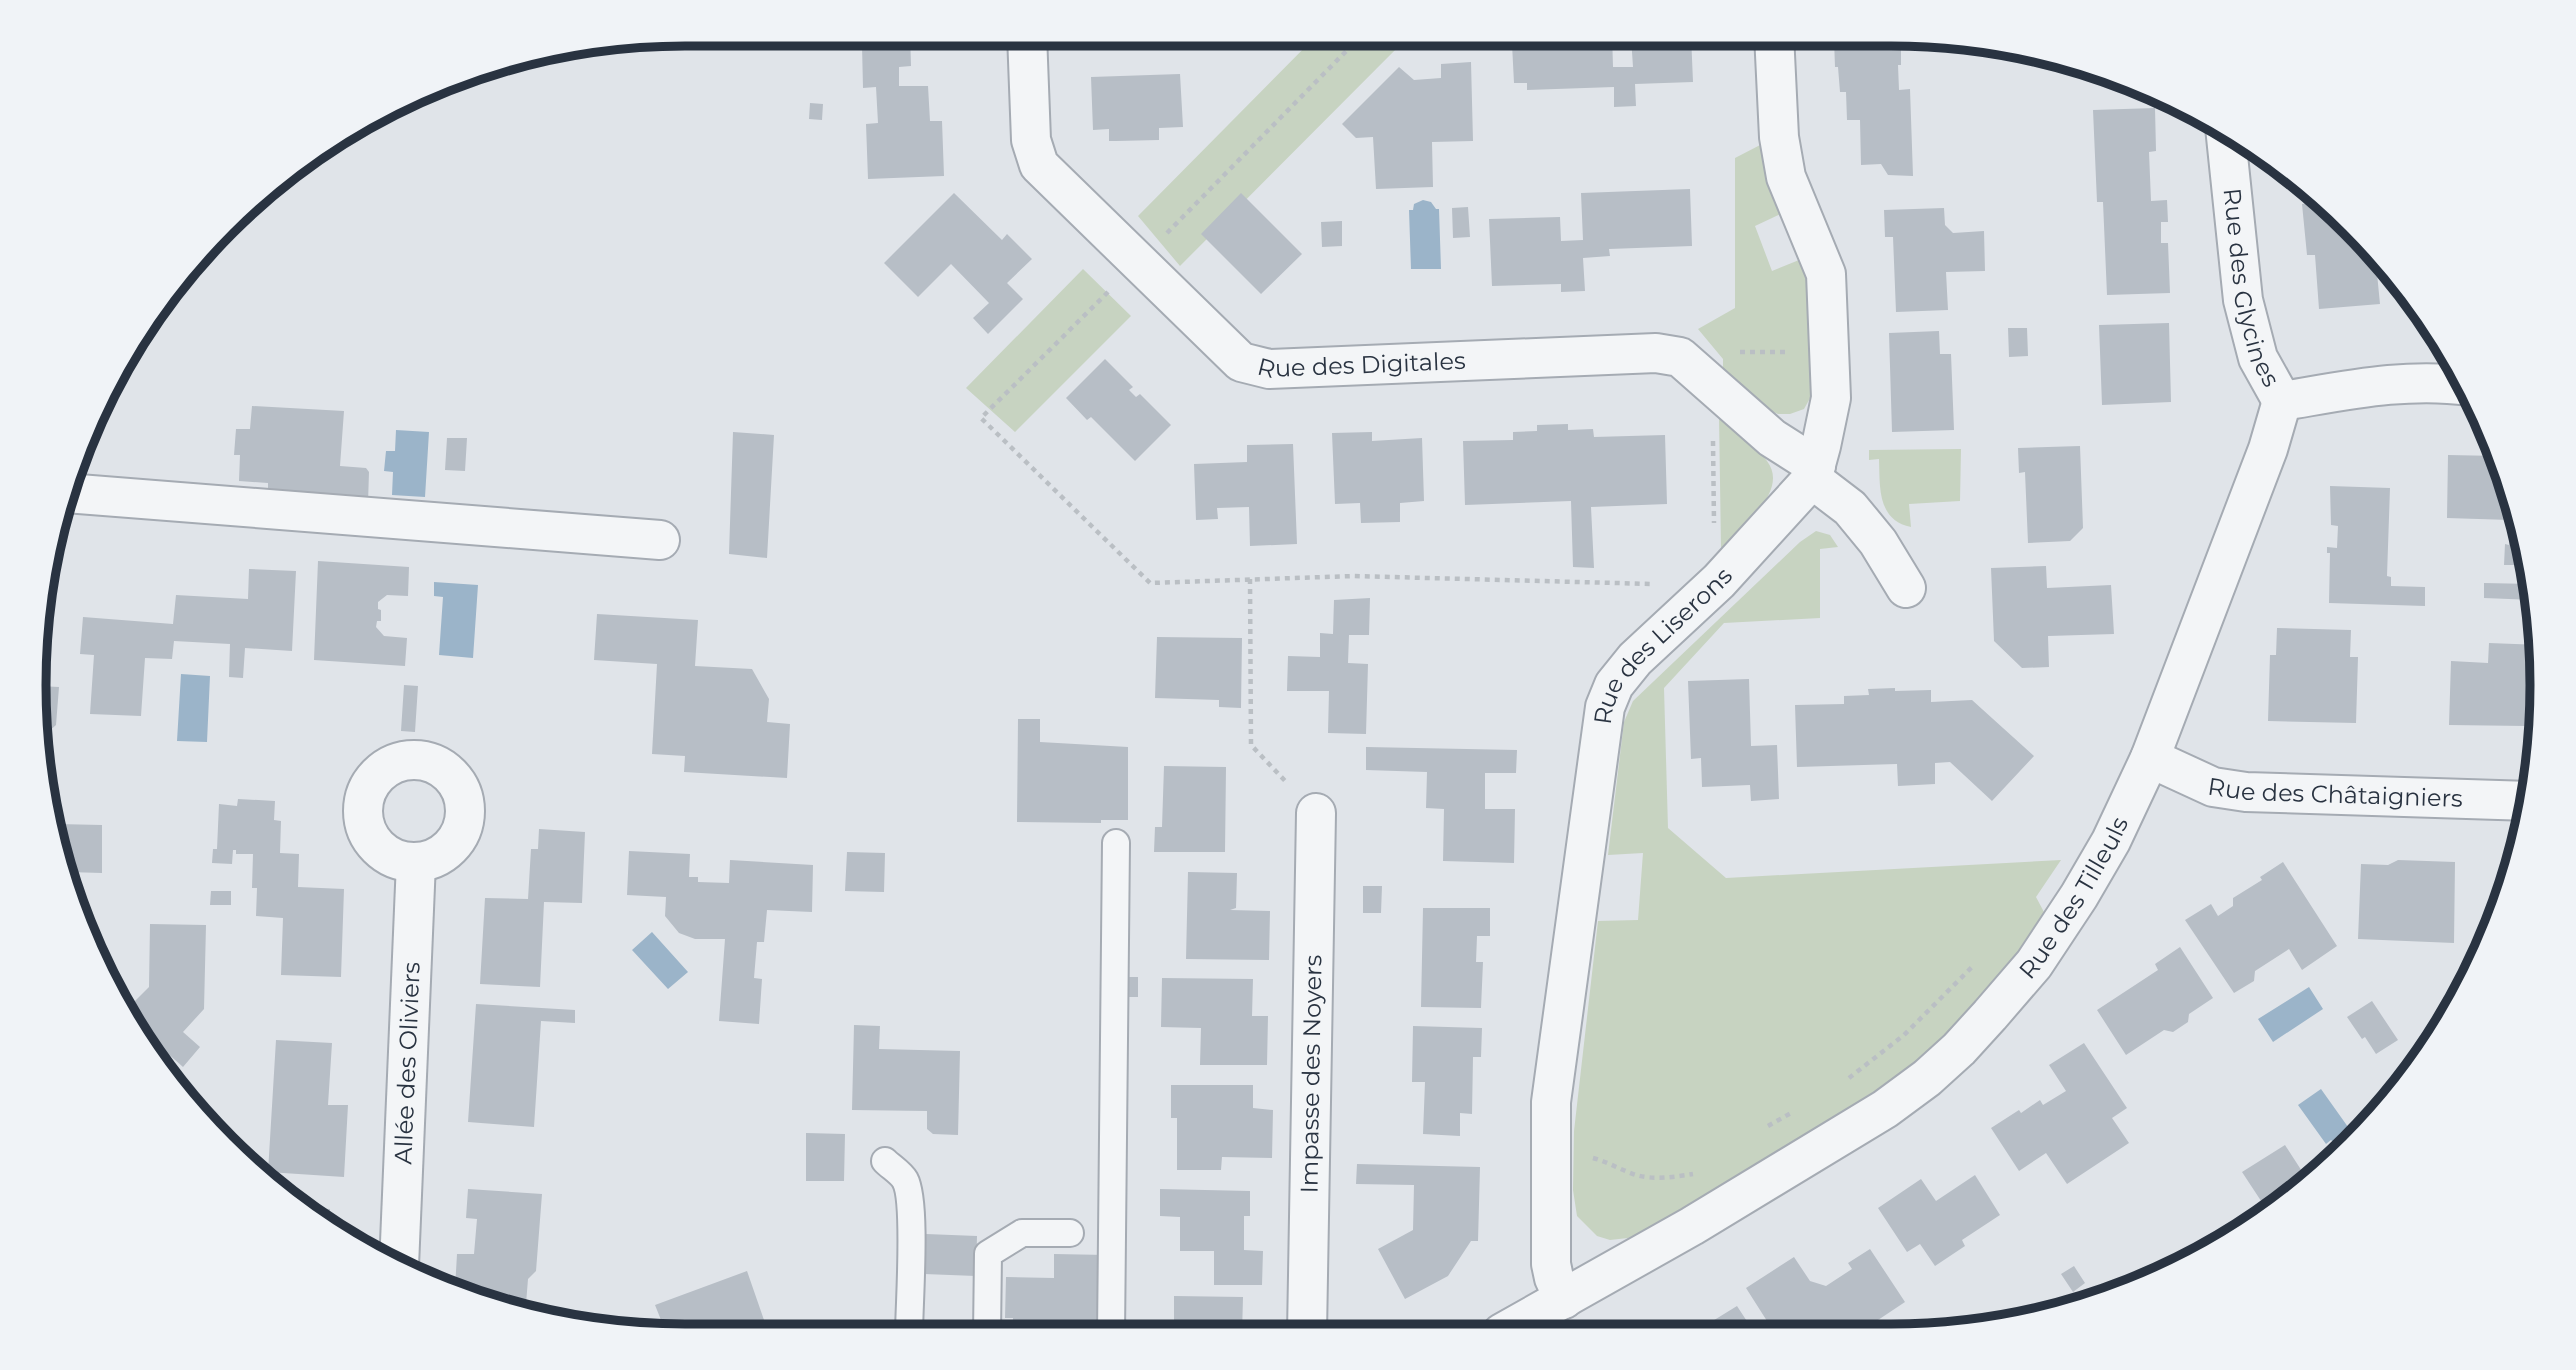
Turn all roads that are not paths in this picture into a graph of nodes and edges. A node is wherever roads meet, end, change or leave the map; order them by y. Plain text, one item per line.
1 (1027, 46) edge
2 (1775, 46) edge
3 (2226, 141) edge
4 (2456, 385) edge
5 (2282, 401) junction
6 (1814, 472) junction
7 (74, 495) edge
8 (660, 540) dead end
9 (1906, 588) dead end
10 (2150, 758) junction
11 (2519, 802) edge
12 (1317, 813) road end
13 (1116, 843) dead end
14 (416, 862) dead end
15 (885, 1161) dead end
16 (1070, 1233) dead end
17 (400, 1258) edge
18 (1550, 1315) edge
19 (909, 1324) edge
20 (987, 1324) edge
21 (1111, 1324) edge
22 (1307, 1324) edge
23 (1526, 1324) edge

1 - 6 street, Rue des Digitales
2 - 6 street, Rue des Liserons
3 - 5 street, Rue des Glycines
4 - 5 street
5 - 10 street, Rue des Tilleuls
6 - 9 street, Rue des Digitales
6 - 18 street, Rue des Liserons
7 - 8 street
10 - 11 street, Rue des Châtaigniers
10 - 18 street, Rue des Tilleuls
12 - 22 street, Impasse des Noyers
13 - 21 lane
14 - 17 street, Allée des Oliviers
15 - 19 lane
16 - 20 lane
18 - 23 street, Rue des Tilleuls

